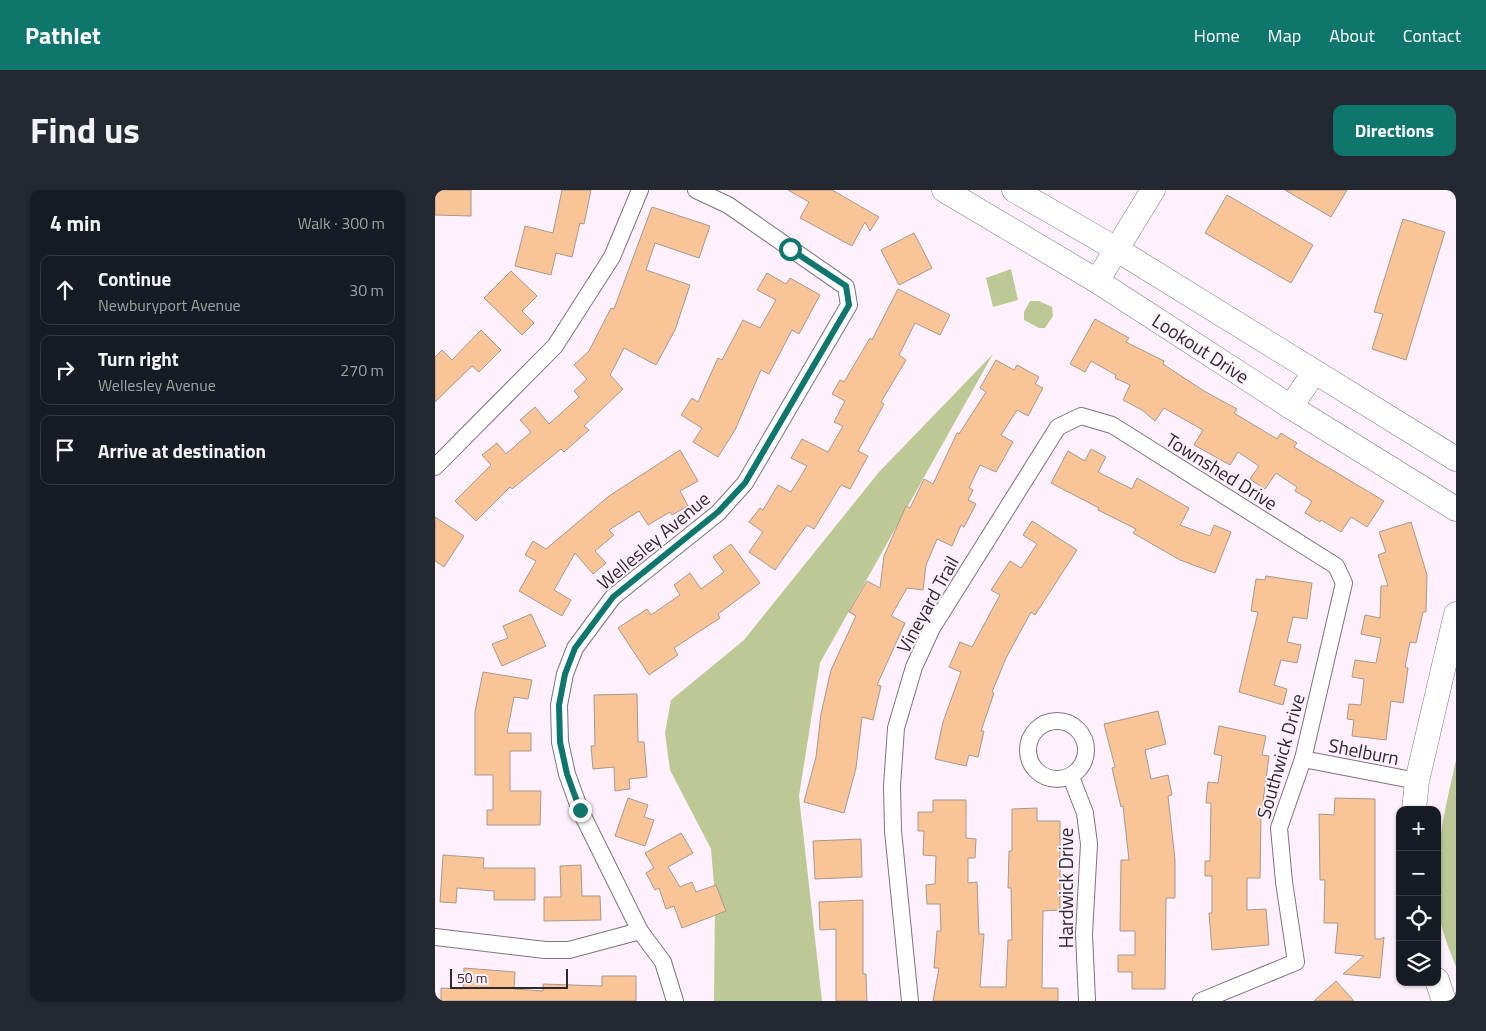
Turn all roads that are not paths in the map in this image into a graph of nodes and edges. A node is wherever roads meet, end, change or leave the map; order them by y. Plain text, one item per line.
1 (640, 190) edge
2 (696, 190) edge
3 (944, 190) edge
4 (1014, 190) edge
5 (1153, 190) edge
6 (1116, 249) junction
7 (1097, 281) junction
8 (1313, 372) junction
9 (1291, 407) junction
10 (1058, 427) joint
11 (1456, 458) edge
12 (435, 468) edge
13 (1456, 509) edge
14 (1343, 593) joint
15 (1456, 614) edge
16 (1303, 759) junction
17 (1071, 777) dead end
18 (1417, 781) junction
19 (1414, 806) edge
20 (639, 931) junction
21 (435, 937) edge
22 (1439, 986) edge
23 (675, 1001) edge
24 (910, 1001) edge
25 (1087, 1001) edge
26 (1201, 1001) edge
27 (1444, 1001) edge

1 - 12 street
2 - 20 street, Wellesley Avenue
3 - 7 main road, Lookout Drive
4 - 6 main road, Lookout Drive
5 - 6 main road
6 - 7 main road
6 - 8 main road, Lookout Drive
7 - 9 main road, Lookout Drive
8 - 9 main road
8 - 11 main road, Lookout Drive
9 - 13 main road, Lookout Drive
10 - 14 street, Townshed Drive
10 - 24 street, Vineyard Trail
14 - 16 street, Southwick Drive
15 - 18 main road
16 - 18 street, Shelburn
16 - 26 street, Southwick Drive
17 - 25 street, Hardwick Drive
18 - 19 main road
20 - 21 street
20 - 23 street, Wellesley Avenue
22 - 27 main road

